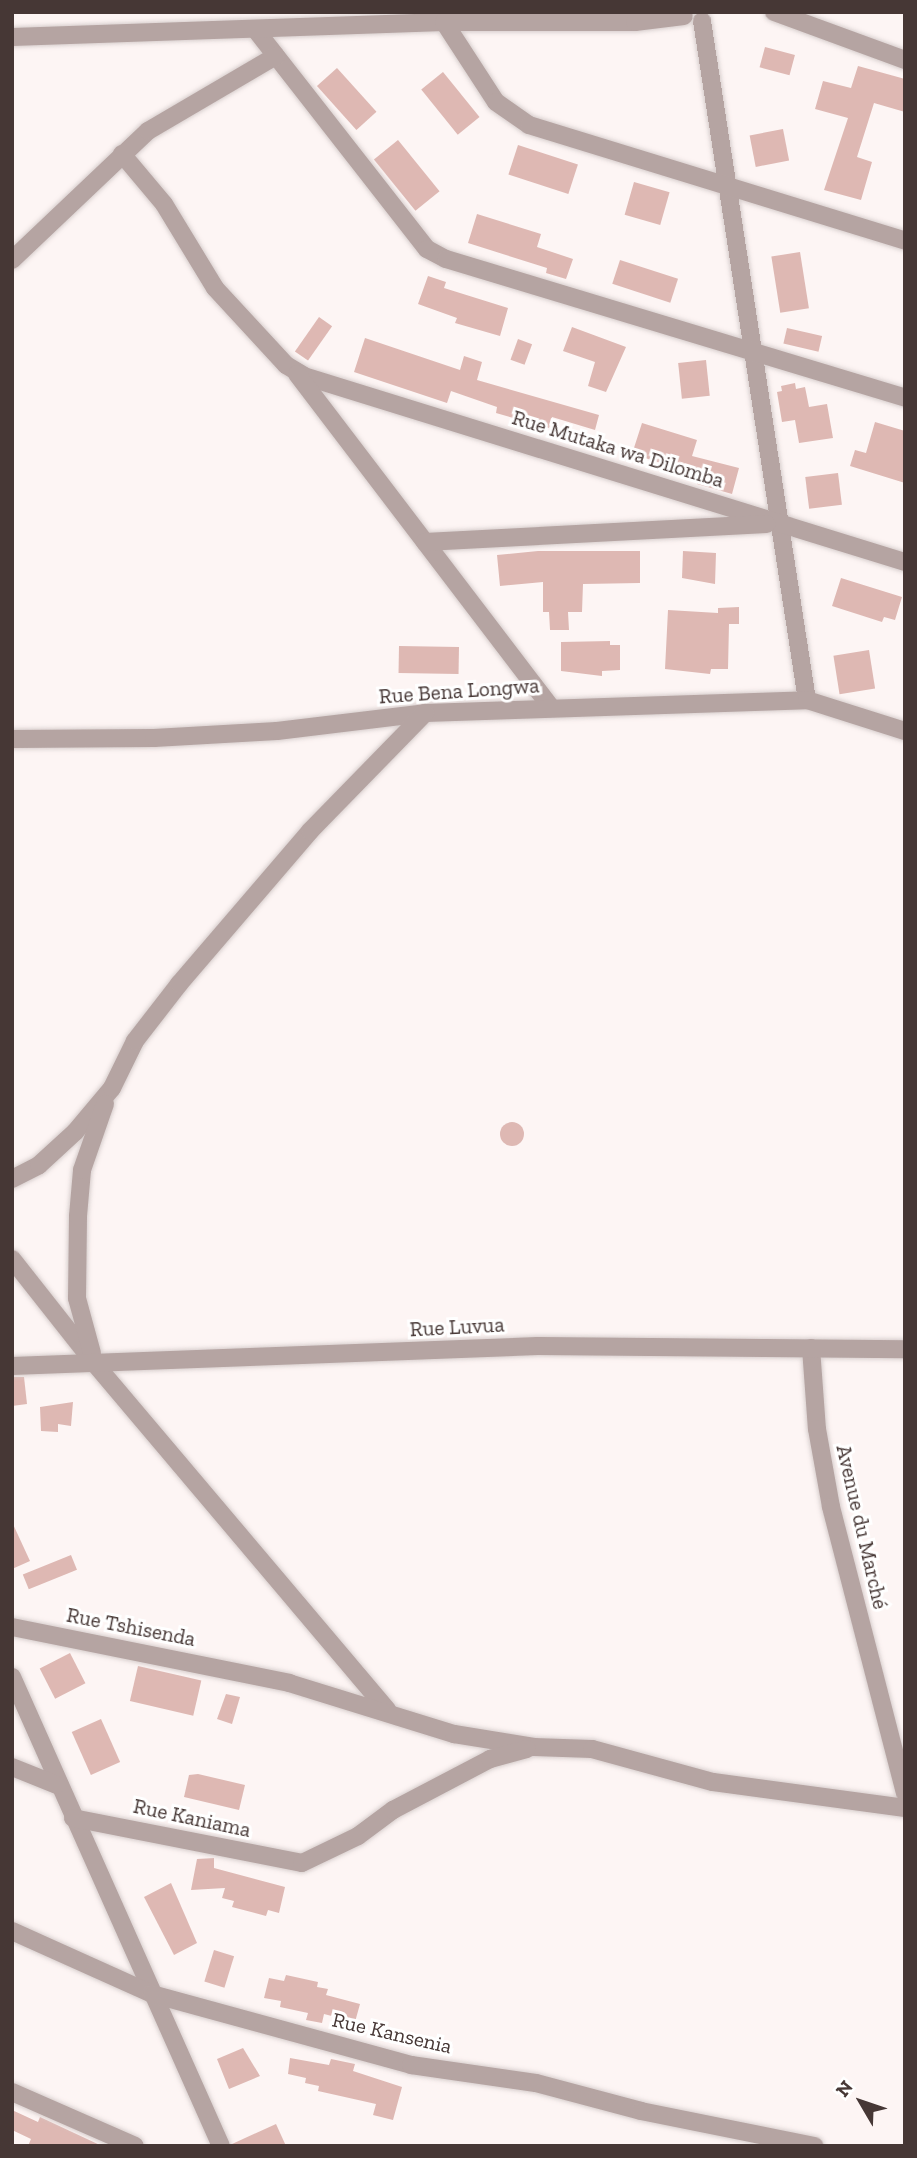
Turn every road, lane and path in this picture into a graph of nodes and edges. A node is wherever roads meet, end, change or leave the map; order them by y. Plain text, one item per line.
1 (774, 12) edge
2 (679, 14) edge
3 (709, 16) edge
4 (444, 22) junction
5 (255, 29) junction
6 (12, 37) edge
7 (276, 56) junction
8 (905, 60) edge
9 (122, 154) junction
10 (728, 187) junction
11 (905, 241) edge
12 (12, 260) edge
13 (754, 353) junction
14 (295, 371) junction
15 (905, 398) edge
16 (781, 523) junction
17 (425, 542) junction
18 (905, 562) edge
19 (807, 701) junction
20 (551, 707) junction
21 (425, 713) junction
22 (905, 731) edge
23 (12, 739) edge
24 (112, 1088) junction
25 (12, 1179) edge
26 (12, 1259) edge
27 (811, 1348) junction
28 (905, 1349) edge
29 (95, 1364) junction
30 (12, 1366) edge
31 (12, 1627) edge
32 (12, 1677) edge
33 (390, 1713) junction
34 (534, 1747) junction
35 (12, 1766) edge
36 (57, 1785) junction
37 (905, 1794) edge
38 (905, 1808) edge
39 (73, 1818) junction
40 (12, 1931) edge
41 (152, 1994) junction
42 (12, 2092) edge
43 (135, 2146) edge
44 (221, 2146) edge
45 (815, 2146) edge

1 - 8 street
2 - 3 street
2 - 4 street
3 - 10 street
4 - 5 street
4 - 10 street
5 - 6 street
5 - 7 street
7 - 9 street
7 - 13 street
9 - 12 street
9 - 14 street
10 - 11 street
10 - 13 street
13 - 15 street
13 - 16 street
14 - 16 street, Rue Mutaka wa Dilomba
14 - 17 street
16 - 17 street
16 - 18 street, Rue Mutaka wa Dilomba
16 - 19 street
17 - 20 street
19 - 20 street, Rue Bena Longwa
19 - 22 street, Rue Bena Longwa
20 - 21 street, Rue Bena Longwa
21 - 23 street, Rue Bena Longwa
21 - 24 street
24 - 25 street
24 - 29 street
26 - 29 street
27 - 28 street, Rue Luvua
27 - 29 street, Rue Luvua
27 - 37 street, Avenue du Marché
29 - 30 street, Rue Luvua
29 - 33 street
31 - 33 street, Rue Tshisenda
32 - 36 street
33 - 34 street, Rue Tshisenda
34 - 38 street
34 - 39 street, Rue Kaniama
35 - 36 street
36 - 39 street
39 - 41 street
40 - 41 street, Rue Kansenia
41 - 44 street
41 - 45 street, Rue Kansenia
42 - 43 street

